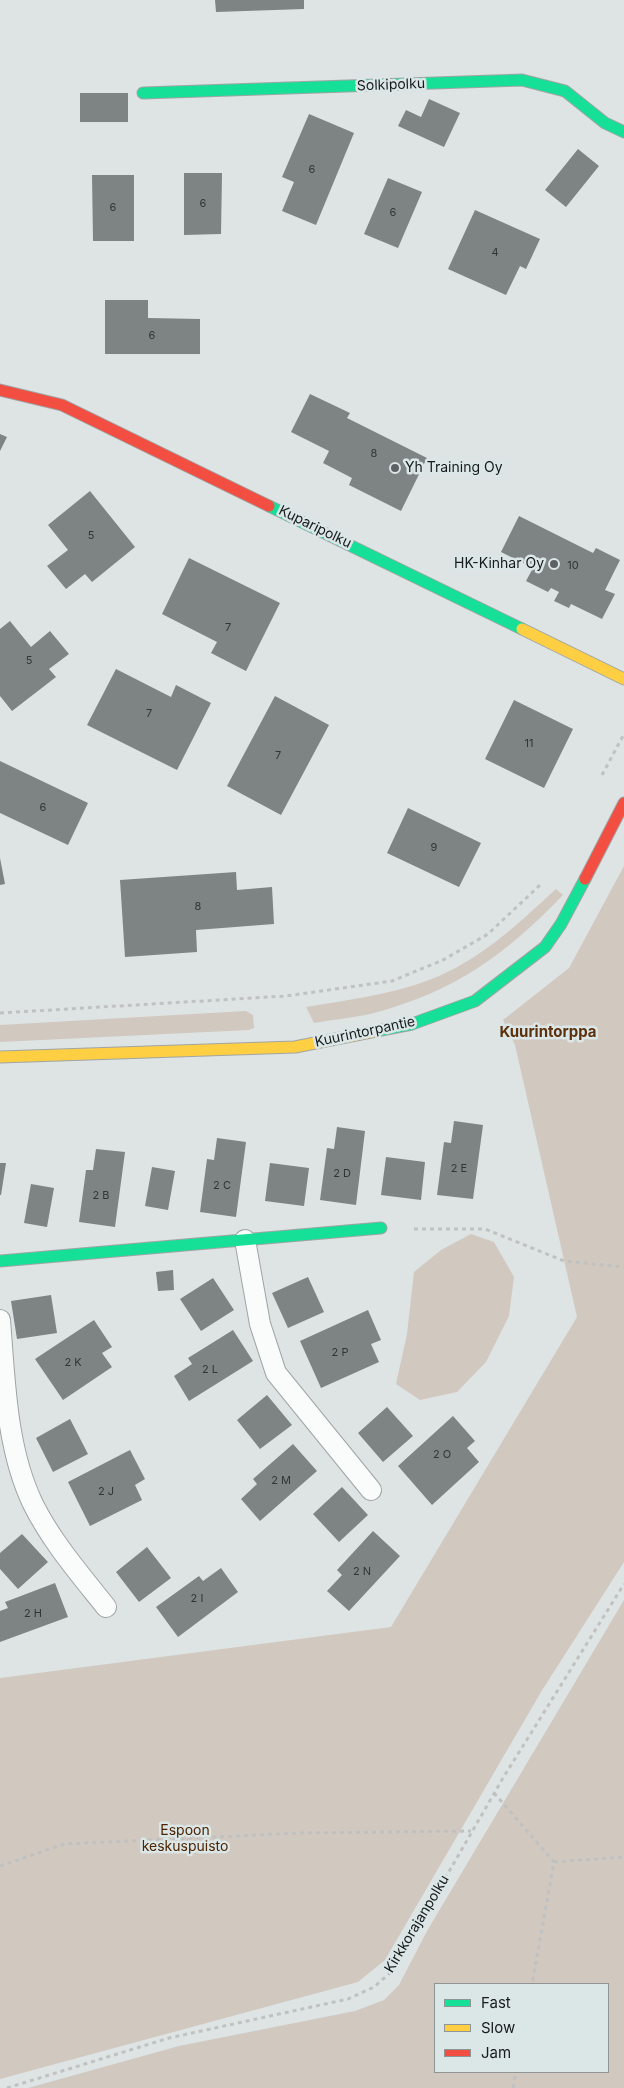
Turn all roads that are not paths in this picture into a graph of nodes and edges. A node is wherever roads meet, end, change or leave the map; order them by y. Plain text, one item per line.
1 (143, 93) dead end
2 (624, 132) edge
3 (0, 390) edge
4 (624, 679) edge
5 (624, 803) edge
6 (0, 1058) edge
7 (382, 1228) road end
8 (245, 1240) junction
9 (0, 1262) edge
10 (0, 1320) edge
11 (371, 1490) dead end
12 (106, 1606) dead end

1 - 2 street, Solkipolku
3 - 4 street, Kuparipolku
5 - 6 street, Kuurintorpantie
7 - 8 street
8 - 9 street
8 - 11 lane
10 - 12 lane

